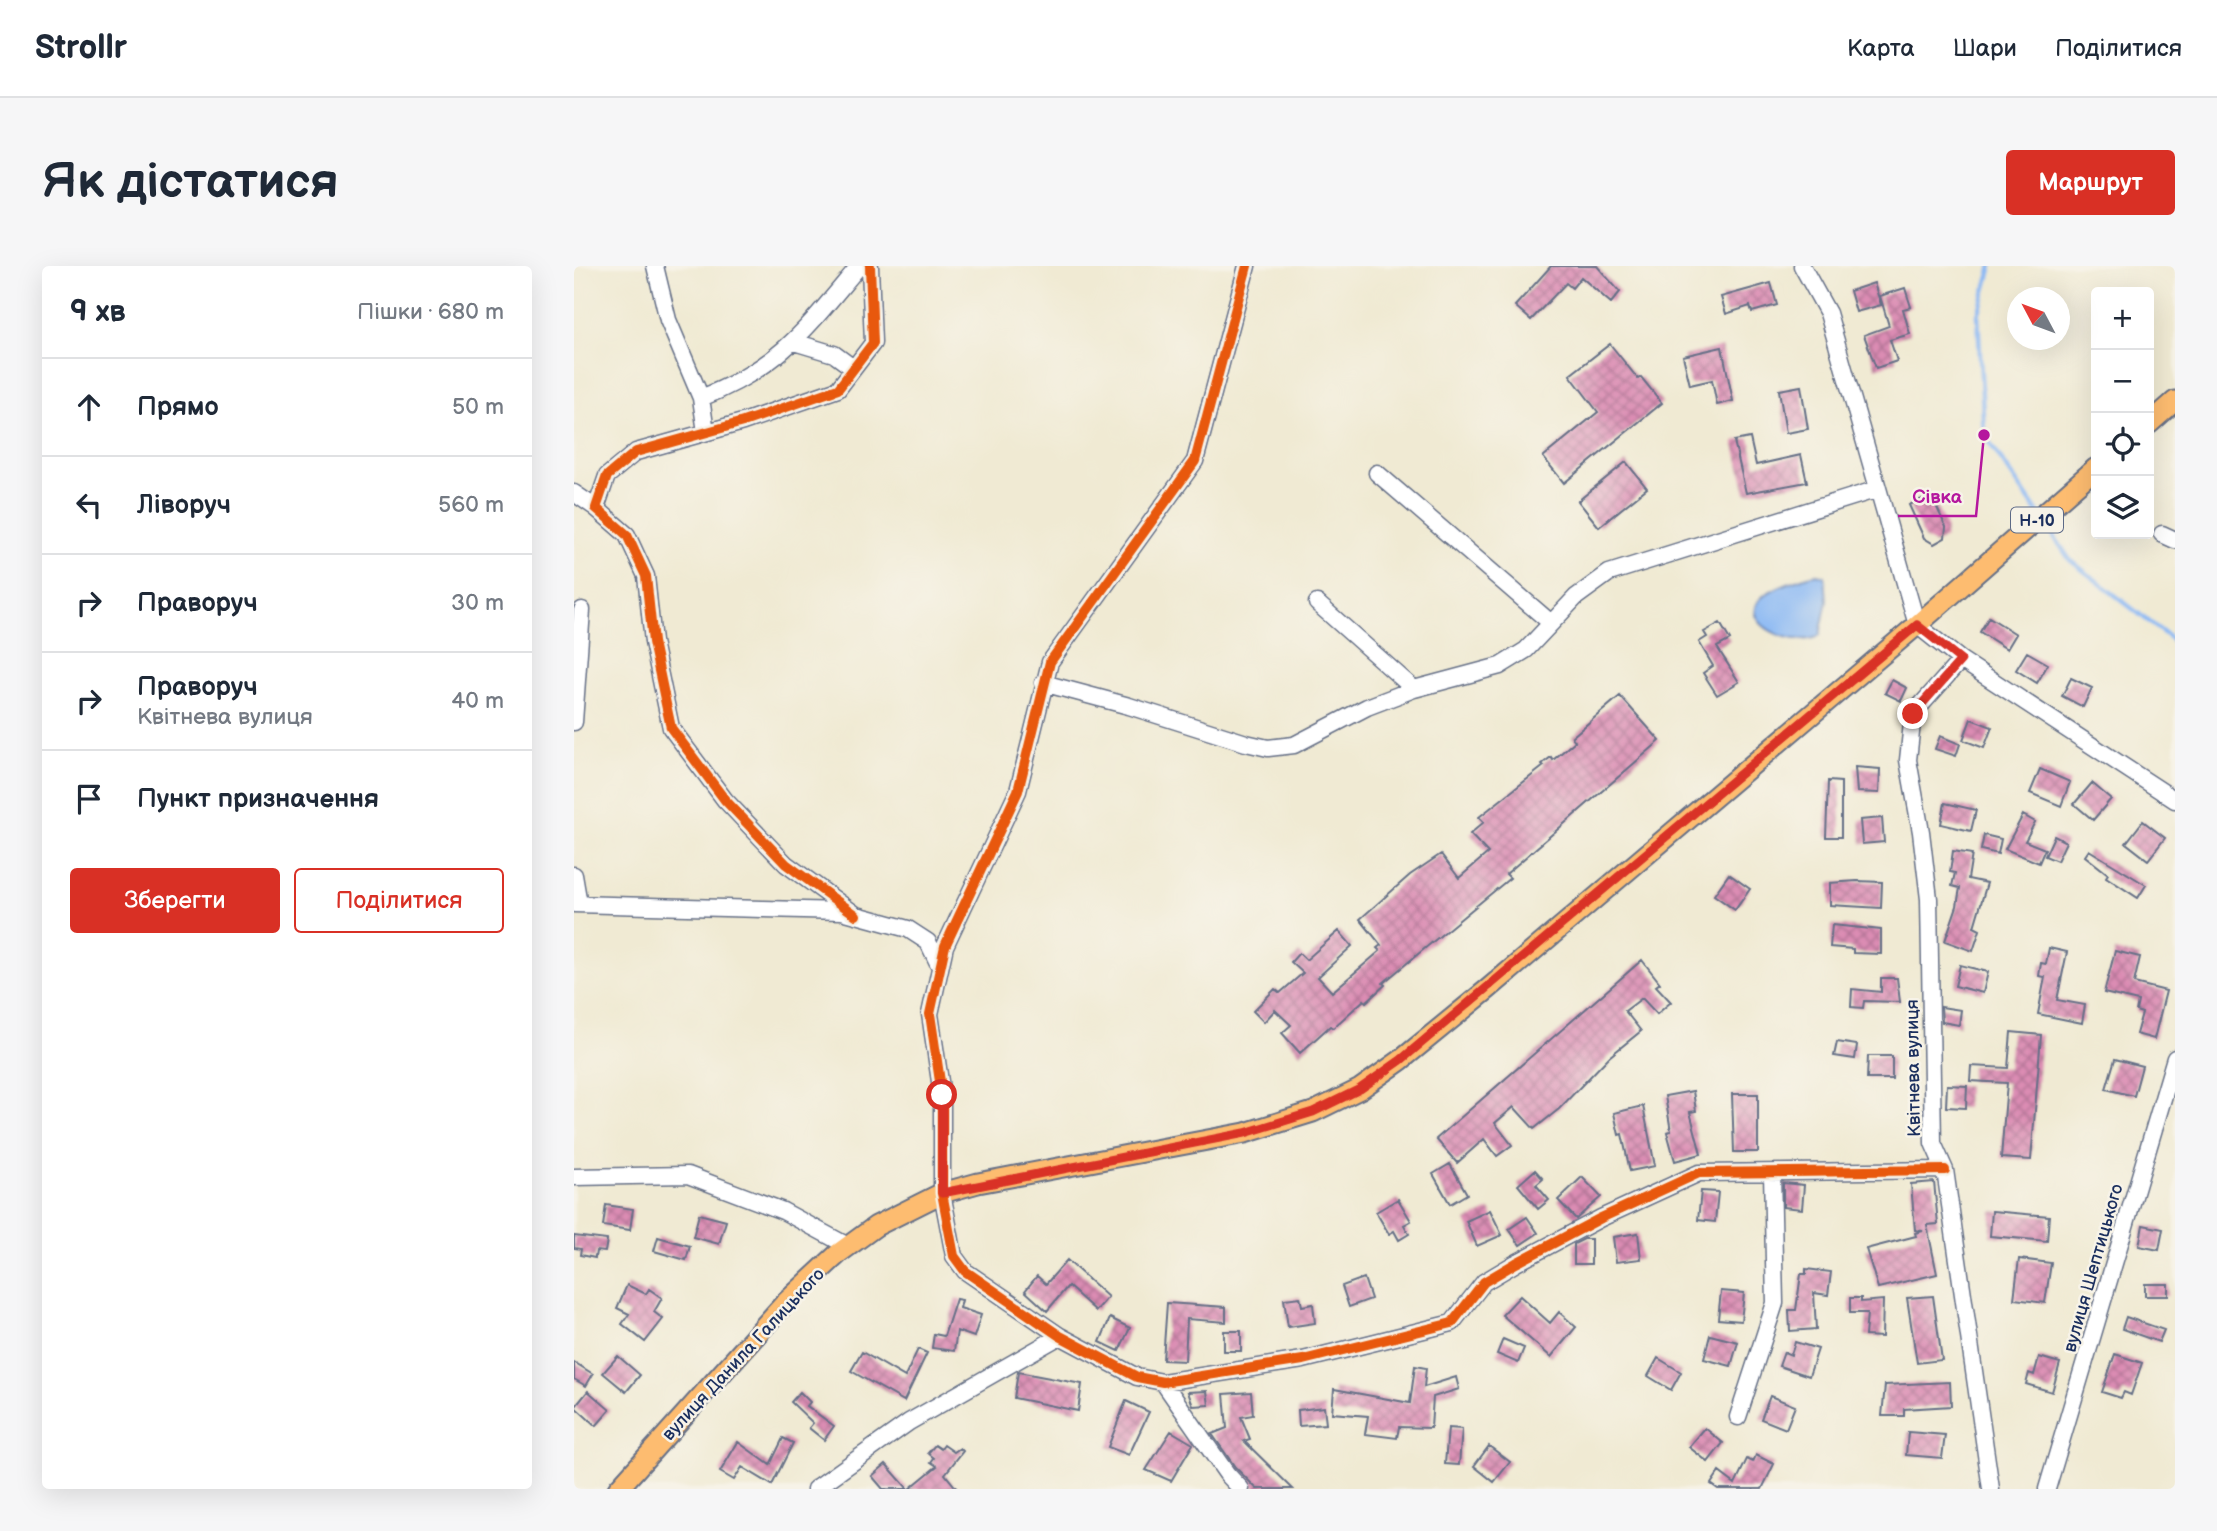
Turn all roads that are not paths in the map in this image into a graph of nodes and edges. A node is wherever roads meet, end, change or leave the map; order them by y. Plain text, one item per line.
1 (655, 266) edge
2 (859, 266) edge
3 (870, 266) edge
4 (1247, 266) edge
5 (1802, 266) edge
6 (1816, 266) edge
7 (1818, 295) junction
8 (794, 342) junction
9 (853, 368) junction
10 (701, 398) junction
11 (2175, 401) edge
12 (2154, 420) edge
13 (706, 432) junction
14 (2091, 472) edge
15 (1377, 473) dead end
16 (1878, 489) junction
17 (574, 493) edge
18 (596, 508) junction
19 (1317, 603) dead end
20 (582, 610) dead end
21 (1551, 623) junction
22 (1917, 625) junction
23 (1961, 660) junction
24 (1043, 683) junction
25 (1414, 690) junction
26 (574, 722) edge
27 (2175, 800) edge
28 (574, 875) edge
29 (577, 904) edge
30 (856, 915) junction
31 (940, 967) junction
32 (2175, 1059) edge
33 (1945, 1170) junction
34 (1772, 1172) junction
35 (574, 1177) edge
36 (942, 1193) junction
37 (848, 1246) junction
38 (1060, 1336) junction
39 (1163, 1382) junction
40 (1738, 1417) dead end
41 (618, 1489) edge
42 (815, 1489) edge
43 (1241, 1489) edge
44 (1991, 1489) edge
45 (2048, 1489) edge

1 - 10 street
2 - 8 street
3 - 9 street
4 - 24 street
5 - 7 street
6 - 7 street
7 - 16 street
8 - 9 street
8 - 10 street
9 - 13 street
10 - 13 street
11 - 12 main road
13 - 18 street
14 - 22 main road, вулиця Данила Галицького / Н-10
15 - 21 street
16 - 21 street
16 - 22 street
17 - 18 street
18 - 30 street
19 - 25 street
20 - 26 street
21 - 25 street
22 - 23 street
22 - 36 main road, вулиця Данила Галицького / Н-10
23 - 27 street
23 - 33 street, Квітнева вулиця
24 - 25 street
24 - 31 street
28 - 29 street
29 - 30 street
30 - 31 street
31 - 36 street
32 - 45 street, вулиця Шептицького
33 - 34 street
33 - 44 street, Квітнева вулиця
34 - 39 street
34 - 40 street
35 - 37 street
36 - 37 main road, вулиця Данила Галицького / Н-10
36 - 38 street
37 - 41 main road, вулиця Данила Галицького / Н-10
38 - 39 street
38 - 42 street
39 - 43 street

